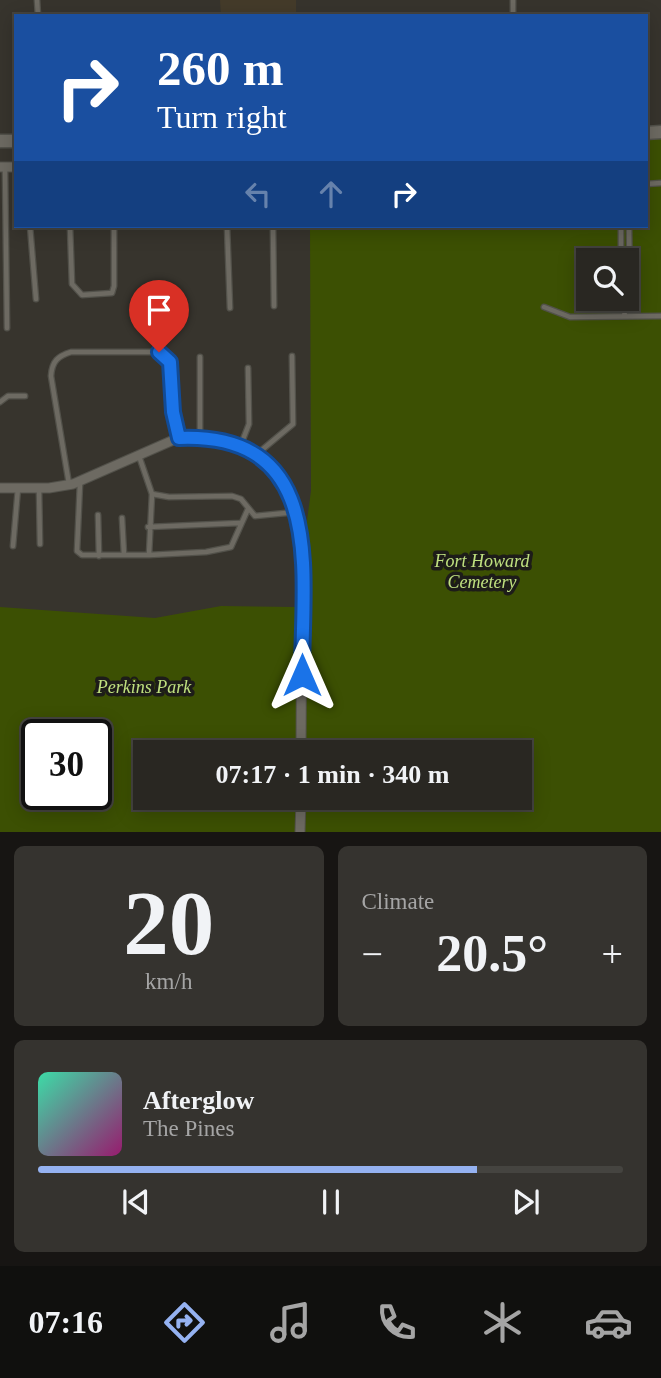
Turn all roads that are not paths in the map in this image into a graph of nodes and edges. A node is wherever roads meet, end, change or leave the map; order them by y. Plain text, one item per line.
1 (2, 167) edge
2 (30, 228) edge
3 (70, 228) edge
4 (114, 228) edge
5 (227, 228) edge
6 (273, 228) edge
7 (621, 228) edge
8 (629, 228) edge
9 (621, 248) edge
10 (629, 248) edge
11 (36, 299) dead end
12 (274, 306) dead end
13 (544, 307) dead end
14 (230, 308) dead end
15 (624, 311) edge
16 (625, 316) junction
17 (661, 316) edge
18 (6, 328) dead end
19 (200, 356) dead end
20 (292, 356) dead end
21 (248, 368) dead end
22 (25, 396) dead end
23 (0, 402) edge
24 (200, 437) junction
25 (179, 438) junction
26 (240, 447) junction
27 (139, 455) junction
28 (256, 455) junction
29 (80, 482) junction
30 (69, 485) junction
31 (0, 488) edge
32 (18, 488) junction
33 (39, 488) junction
34 (152, 494) junction
35 (248, 509) junction
36 (298, 512) junction
37 (98, 514) dead end
38 (122, 518) dead end
39 (240, 523) junction
40 (148, 527) junction
41 (40, 544) dead end
42 (13, 546) dead end
43 (124, 555) junction
44 (149, 555) junction
45 (99, 556) junction
46 (301, 740) edge
47 (301, 810) edge
48 (300, 832) edge

1 - 18 lane
2 - 11 lane
3 - 4 lane
5 - 14 lane
6 - 12 lane
7 - 9 lane
8 - 10 lane
13 - 16 lane
15 - 16 lane
16 - 17 lane
19 - 24 lane
20 - 28 lane
21 - 26 lane
22 - 23 lane
24 - 25 street
24 - 26 street
25 - 27 street
25 - 30 lane
26 - 28 street
27 - 29 street
27 - 34 lane
28 - 36 street
29 - 30 street
29 - 45 lane
30 - 33 street
31 - 32 street
32 - 33 street
32 - 42 lane
33 - 41 lane
34 - 35 lane
34 - 40 lane
35 - 36 lane
35 - 39 lane
36 - 46 street
37 - 45 lane
38 - 43 lane
39 - 40 lane
39 - 44 lane
40 - 44 lane
43 - 44 lane
43 - 45 lane
47 - 48 street

